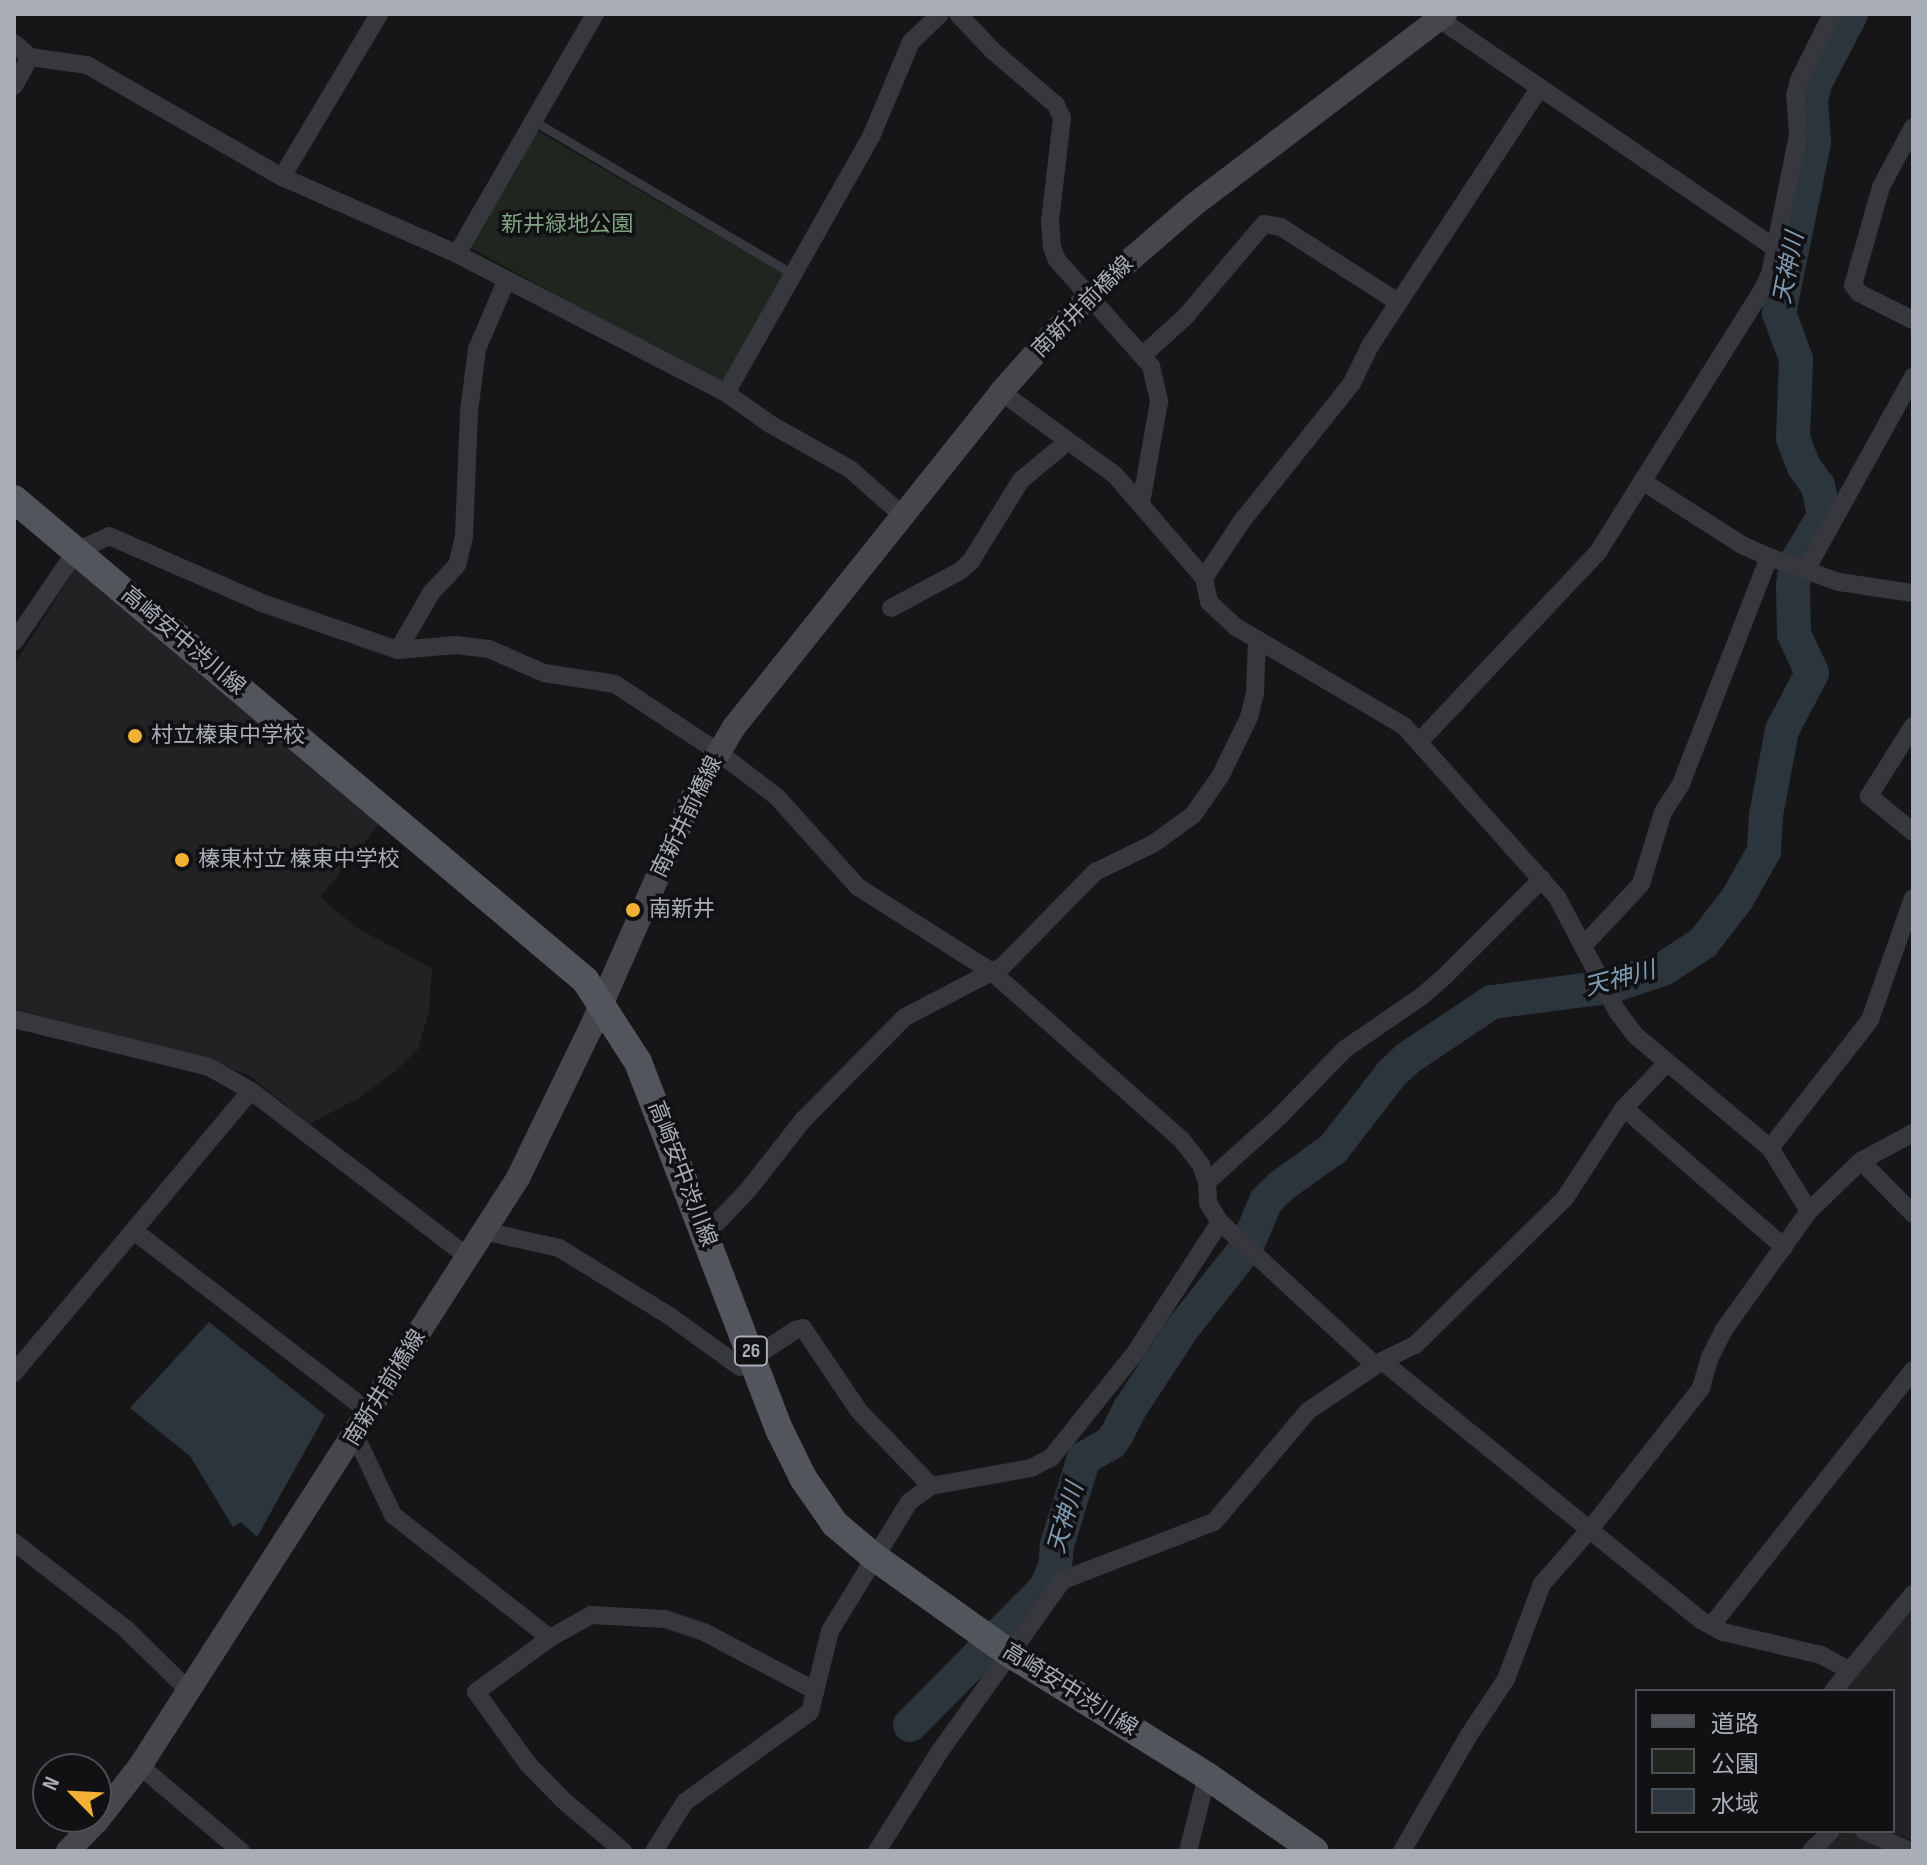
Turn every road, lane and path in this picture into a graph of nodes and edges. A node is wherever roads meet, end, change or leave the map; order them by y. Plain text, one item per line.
1 (379, 14) edge
2 (595, 14) edge
3 (940, 14) edge
4 (958, 14) edge
5 (1832, 14) edge
6 (1439, 16) edge
7 (14, 43) edge
8 (30, 57) junction
9 (14, 86) edge
10 (1538, 90) junction
11 (534, 121) junction
12 (1913, 127) edge
13 (282, 177) junction
14 (1774, 247) junction
15 (457, 254) junction
16 (793, 274) junction
17 (506, 281) junction
18 (1091, 295) junction
19 (1398, 302) junction
20 (1913, 320) edge
21 (1143, 355) junction
22 (1913, 377) edge
23 (1001, 392) junction
24 (726, 393) junction
25 (1067, 442) junction
26 (1642, 481) junction
27 (14, 499) edge
28 (1141, 503) junction
29 (902, 515) junction
30 (76, 551) junction
31 (1769, 557) junction
32 (1806, 570) junction
33 (1204, 578) junction
34 (1913, 593) edge
35 (891, 608) dead end
36 (1257, 641) junction
37 (14, 642) edge
38 (398, 650) junction
39 (1913, 726) edge
40 (1419, 742) junction
41 (718, 752) junction
42 (1913, 832) edge
43 (1542, 879) junction
44 (1913, 898) edge
45 (1583, 946) junction
46 (992, 972) junction
47 (602, 1003) junction
48 (14, 1020) edge
49 (1666, 1064) junction
50 (251, 1091) junction
51 (1624, 1108) junction
52 (1913, 1133) edge
53 (1770, 1148) junction
54 (1861, 1161) junction
55 (1207, 1182) junction
56 (1809, 1211) junction
57 (1913, 1214) edge
58 (1220, 1222) junction
59 (134, 1231) junction
60 (484, 1231) junction
61 (706, 1234) junction
62 (1784, 1247) junction
63 (468, 1257) junction
64 (754, 1360) junction
65 (1379, 1363) junction
66 (1913, 1370) edge
67 (14, 1373) edge
68 (369, 1412) junction
69 (355, 1435) junction
70 (931, 1486) junction
71 (1591, 1528) junction
72 (14, 1542) edge
73 (873, 1556) junction
74 (1913, 1594) edge
75 (1711, 1626) junction
76 (550, 1638) junction
77 (998, 1645) junction
78 (1847, 1669) junction
79 (812, 1689) junction
80 (1834, 1689) edge
81 (189, 1691) junction
82 (140, 1766) junction
83 (1207, 1776) junction
84 (1829, 1833) edge
85 (1869, 1833) edge
86 (68, 1851) edge
87 (241, 1851) edge
88 (623, 1851) edge
89 (654, 1851) edge
90 (877, 1851) edge
91 (1188, 1851) edge
92 (1315, 1851) edge
93 (1402, 1851) edge
94 (1811, 1851) edge
95 (1911, 1851) edge

1 - 13 street
2 - 11 street
3 - 16 street
4 - 18 street
5 - 14 street
6 - 10 street
6 - 18 main road, 南新井前橋線
7 - 8 street
8 - 9 street
8 - 13 street
10 - 14 street
10 - 19 street
11 - 15 street
11 - 16 lane
12 - 20 street
13 - 15 street
14 - 26 street
15 - 17 street
16 - 24 street
17 - 24 street
17 - 38 street
18 - 21 street
18 - 23 main road, 南新井前橋線
19 - 21 street
19 - 33 street
21 - 28 street
22 - 32 street
23 - 25 street
23 - 29 main road, 南新井前橋線
24 - 29 street
25 - 28 street
25 - 35 street
26 - 31 street
26 - 40 street
27 - 30 main road, 高崎安中渋川線 / 26
28 - 33 street
29 - 41 main road, 南新井前橋線
30 - 37 street
30 - 38 street
30 - 47 main road, 高崎安中渋川線 / 26
31 - 32 street
31 - 45 street
32 - 34 street
33 - 36 street
36 - 40 street
36 - 46 street
38 - 41 street
39 - 42 street
40 - 43 street
41 - 46 street
41 - 47 main road, 南新井前橋線
43 - 45 street
43 - 55 street
44 - 53 street
45 - 49 street
46 - 55 street
46 - 61 street
47 - 60 main road, 南新井前橋線
47 - 61 main road, 高崎安中渋川線 / 26
48 - 50 street
49 - 51 street
49 - 53 street
50 - 59 street
50 - 63 street
51 - 62 street
51 - 65 street
52 - 54 street
53 - 56 street
54 - 56 street
54 - 57 street
55 - 58 street
56 - 62 street
58 - 65 street
58 - 70 street
59 - 67 street
59 - 68 street
60 - 63 main road, 南新井前橋線
60 - 64 street
61 - 64 main road, 高崎安中渋川線 / 26
62 - 71 street
63 - 68 main road, 南新井前橋線
64 - 70 street
64 - 73 main road, 高崎安中渋川線 / 26
65 - 71 street
65 - 77 street
66 - 75 street
68 - 69 main road, 南新井前橋線
69 - 76 street
69 - 81 main road, 南新井前橋線
70 - 73 street
71 - 75 street
71 - 93 street
72 - 81 street
73 - 77 main road, 高崎安中渋川線 / 26
73 - 79 street
74 - 78 street
75 - 78 street
76 - 79 street
76 - 88 street
77 - 83 main road, 高崎安中渋川線 / 26
77 - 90 street
78 - 80 street
79 - 89 street
81 - 82 main road, 南新井前橋線
82 - 86 main road, 南新井前橋線
82 - 87 street
83 - 91 street
83 - 92 main road, 高崎安中渋川線 / 26
84 - 94 street
85 - 95 street

